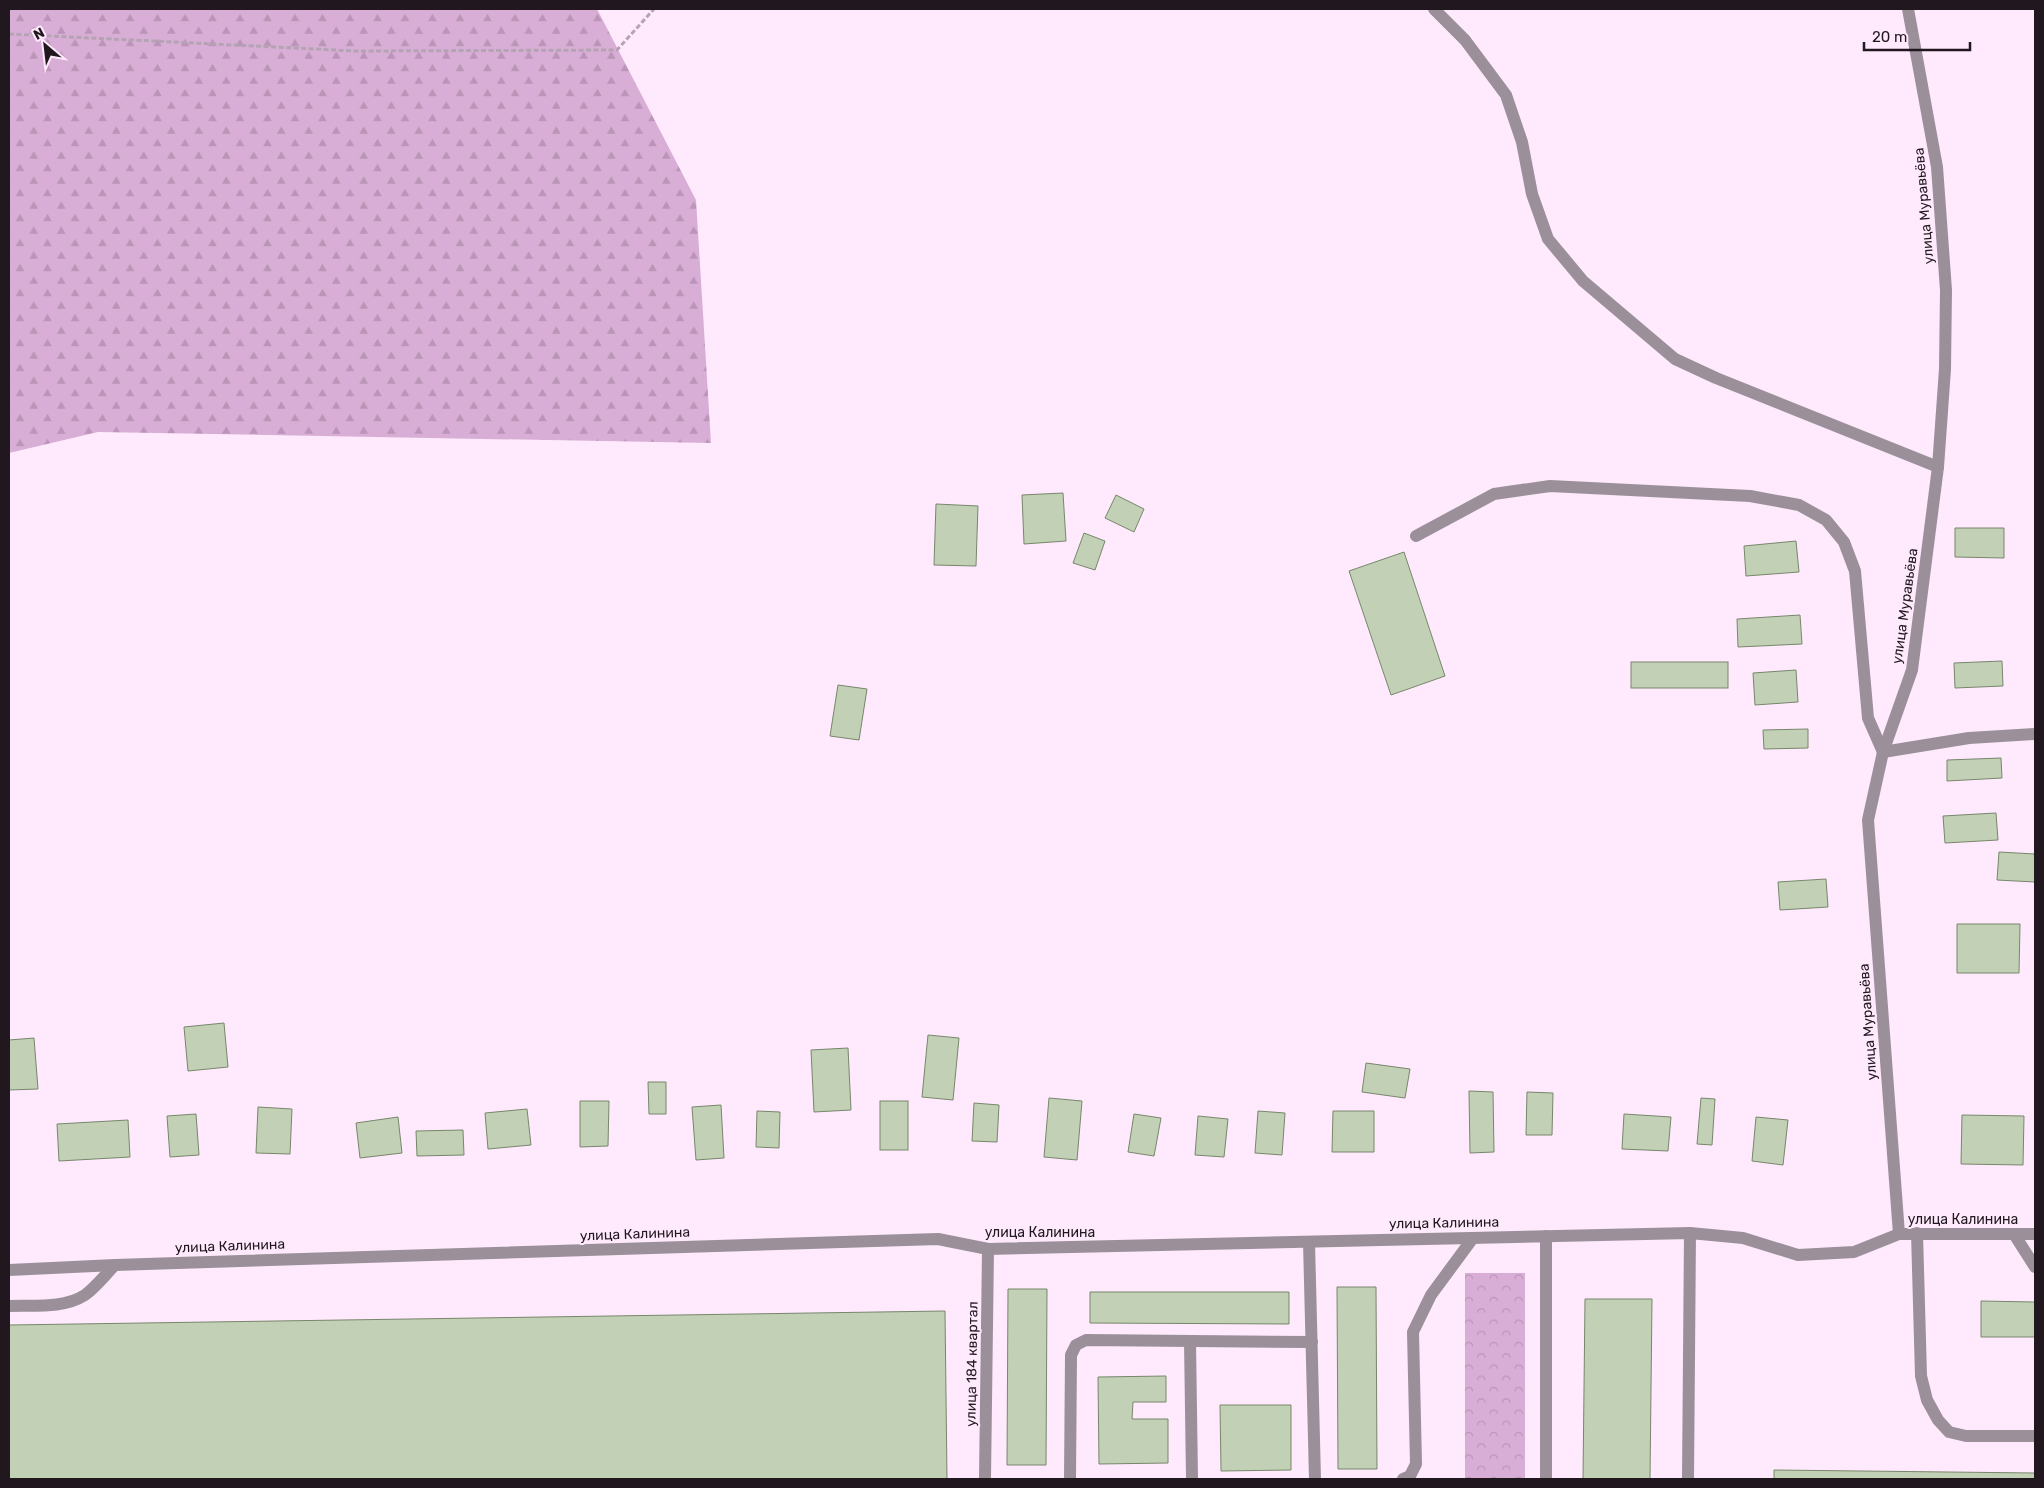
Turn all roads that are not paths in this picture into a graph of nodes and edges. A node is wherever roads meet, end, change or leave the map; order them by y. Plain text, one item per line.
1 (1434, 9) edge
2 (1908, 9) edge
3 (1938, 466) junction
4 (1416, 536) dead end
5 (2035, 734) edge
6 (1883, 752) junction
7 (1690, 1233) junction
8 (1899, 1234) junction
9 (1917, 1234) junction
10 (2014, 1234) junction
11 (2035, 1234) edge
12 (1546, 1236) junction
13 (1473, 1238) junction
14 (1309, 1242) junction
15 (988, 1249) junction
16 (116, 1265) junction
17 (2035, 1267) edge
18 (9, 1270) edge
19 (9, 1306) edge
20 (1190, 1341) junction
21 (1312, 1342) junction
22 (2035, 1436) edge
23 (985, 1479) edge
24 (1070, 1479) edge
25 (1192, 1479) edge
26 (1314, 1479) edge
27 (1403, 1479) edge
28 (1546, 1479) edge
29 (1688, 1479) edge

1 - 3 street
2 - 3 street, улица Муравьёва
3 - 6 street, улица Муравьёва
4 - 6 street
5 - 6 street
6 - 8 street, улица Муравьёва
7 - 8 street, улица Калинина
7 - 12 street, улица Калинина
7 - 29 street
8 - 9 street, улица Калинина
9 - 10 street, улица Калинина
9 - 22 street
10 - 11 street, улица Калинина
10 - 17 street
12 - 13 street, улица Калинина
12 - 28 street
13 - 14 street, улица Калинина
13 - 27 street
14 - 15 street, улица Калинина
14 - 21 street
15 - 16 street, улица Калинина
15 - 23 street, улица 184 квартал
16 - 18 street, улица Калинина
16 - 19 street
20 - 21 street
20 - 24 street
20 - 25 street
21 - 26 street

